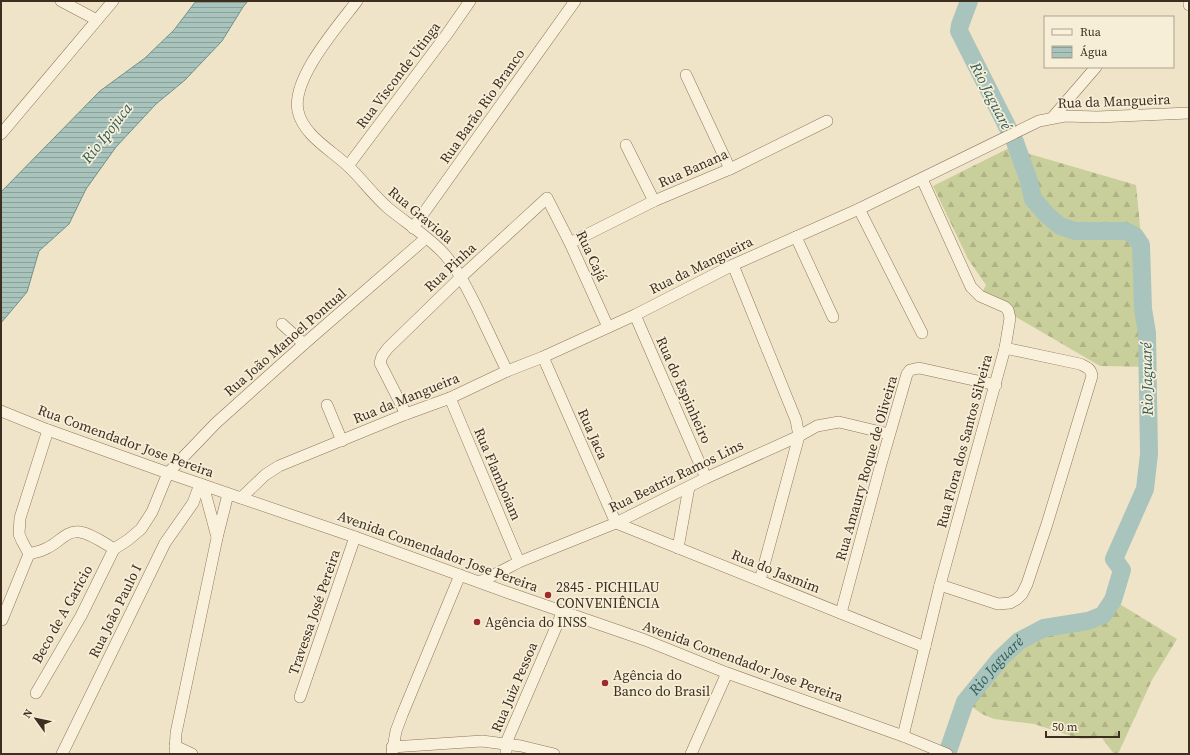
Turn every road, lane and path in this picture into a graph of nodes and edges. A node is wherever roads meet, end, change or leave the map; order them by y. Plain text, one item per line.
1 (61, 1) edge
2 (113, 1) edge
3 (357, 1) edge
4 (470, 1) edge
5 (575, 1) edge
6 (1189, 1) edge
7 (1189, 5) edge
8 (97, 20) junction
9 (1095, 68) edge
10 (686, 75) dead end
11 (1189, 113) edge
12 (1052, 118) junction
13 (827, 120) dead end
14 (1, 134) edge
15 (626, 145) dead end
16 (348, 166) junction
17 (730, 168) junction
18 (922, 179) junction
19 (547, 198) joint
20 (654, 202) junction
21 (859, 209) junction
22 (414, 228) junction
23 (796, 237) junction
24 (426, 238) junction
25 (570, 243) junction
26 (733, 265) junction
27 (461, 277) junction
28 (634, 315) junction
29 (834, 317) dead end
30 (282, 324) dead end
31 (608, 327) junction
32 (922, 333) dead end
33 (304, 344) junction
34 (1005, 348) junction
35 (543, 358) junction
36 (508, 371) junction
37 (996, 385) junction
38 (450, 398) junction
39 (327, 405) dead end
40 (1, 411) edge
41 (406, 414) junction
42 (48, 430) junction
43 (889, 434) junction
44 (799, 436) junction
45 (342, 441) junction
46 (168, 473) junction
47 (706, 478) junction
48 (201, 485) junction
49 (689, 487) junction
50 (228, 494) junction
51 (241, 498) junction
52 (616, 523) junction
53 (356, 537) junction
54 (217, 538) junction
55 (678, 548) junction
56 (114, 549) junction
57 (29, 554) junction
58 (519, 562) junction
59 (460, 575) junction
60 (760, 580) junction
61 (480, 582) junction
62 (940, 585) junction
63 (563, 611) junction
64 (841, 613) junction
65 (2, 620) edge
66 (925, 647) junction
67 (727, 673) junction
68 (36, 693) dead end
69 (300, 697) dead end
70 (903, 736) junction
71 (506, 749) edge
72 (175, 750) edge
73 (392, 750) edge
74 (943, 752) edge
75 (62, 754) edge
76 (192, 754) edge
77 (554, 754) edge
78 (691, 754) edge

1 - 8 street
2 - 8 street
3 - 16 street, Rua Graviola
4 - 16 street, Rua Visconde Utinga
5 - 22 street, Rua Barão Rio Branco
6 - 7 street
8 - 14 street
9 - 12 street
10 - 17 street
11 - 12 street, Rua da Mangueira
12 - 18 street, Rua da Mangueira
13 - 17 street, Rua Banana
15 - 20 street
16 - 22 street, Rua Graviola
17 - 20 street, Rua Banana
18 - 21 street, Rua da Mangueira
18 - 34 street, Rua Flora dos Santos Silveira
19 - 25 street, Rua Cajá
19 - 27 street, Rua Pinha
20 - 25 street, Rua Banana
21 - 23 street, Rua da Mangueira
21 - 32 street
22 - 24 street, Rua Graviola
23 - 26 street, Rua da Mangueira
23 - 29 street
24 - 27 street, Rua Graviola
24 - 33 street, Rua João Manoel Pontual
25 - 31 street, Rua Cajá
26 - 28 street, Rua da Mangueira
26 - 44 street
27 - 36 street, Rua Graviola
27 - 41 street, Rua Pinha
28 - 31 street, Rua da Mangueira
28 - 47 street, Rua do Espinheiro
30 - 33 street
31 - 35 street, Rua da Mangueira
33 - 46 street, Rua João Manoel Pontual
34 - 37 street, Rua Flora dos Santos Silveira
34 - 62 street
35 - 36 street, Rua da Mangueira
35 - 52 street, Rua Jaca
36 - 38 street, Rua da Mangueira
37 - 43 street, Rua Amaury Roque de Oliveira
37 - 62 street, Rua Flora dos Santos Silveira
38 - 41 street, Rua da Mangueira
38 - 58 street, Rua Flamboiam
39 - 45 street
40 - 42 street, Rua Comendador Jose Pereira
41 - 45 street, Rua da Mangueira
42 - 46 street, Rua Comendador Jose Pereira
42 - 57 street
43 - 44 street, Rua Beatriz Ramos Lins
43 - 64 street, Rua Amaury Roque de Oliveira
44 - 47 street, Rua Beatriz Ramos Lins
44 - 60 street
45 - 51 street, Rua da Mangueira
46 - 48 street, Rua Comendador Jose Pereira
46 - 56 street
47 - 49 street, Rua Beatriz Ramos Lins
48 - 50 street, Rua Comendador Jose Pereira
48 - 54 street
48 - 75 street, Rua João Paulo I
49 - 52 street, Rua Beatriz Ramos Lins
49 - 55 street
50 - 51 street, Rua Comendador Jose Pereira
50 - 54 street
51 - 53 street, Avenida Comendador Jose Pereira
52 - 55 street, Rua do Jasmim
52 - 58 street, Rua Beatriz Ramos Lins
53 - 59 street, Avenida Comendador Jose Pereira
53 - 69 street, Travessa José Pereira
54 - 72 street
55 - 60 street, Rua do Jasmim
56 - 57 street
56 - 68 street, Beco de A Caricio
57 - 65 street
58 - 61 street, Rua Beatriz Ramos Lins
59 - 61 street, Avenida Comendador Jose Pereira
59 - 73 street
60 - 64 street, Rua do Jasmim
61 - 63 street, Avenida Comendador Jose Pereira
62 - 66 street, Rua Flora dos Santos Silveira
63 - 67 street, Avenida Comendador Jose Pereira
63 - 71 street, Rua Juiz Pessoa
64 - 66 street, Rua do Jasmim
66 - 70 street, Rua Flora dos Santos Silveira
67 - 70 street, Avenida Comendador Jose Pereira
67 - 78 street
70 - 74 street, Avenida Comendador Jose Pereira
71 - 73 street
71 - 77 street
72 - 76 street

